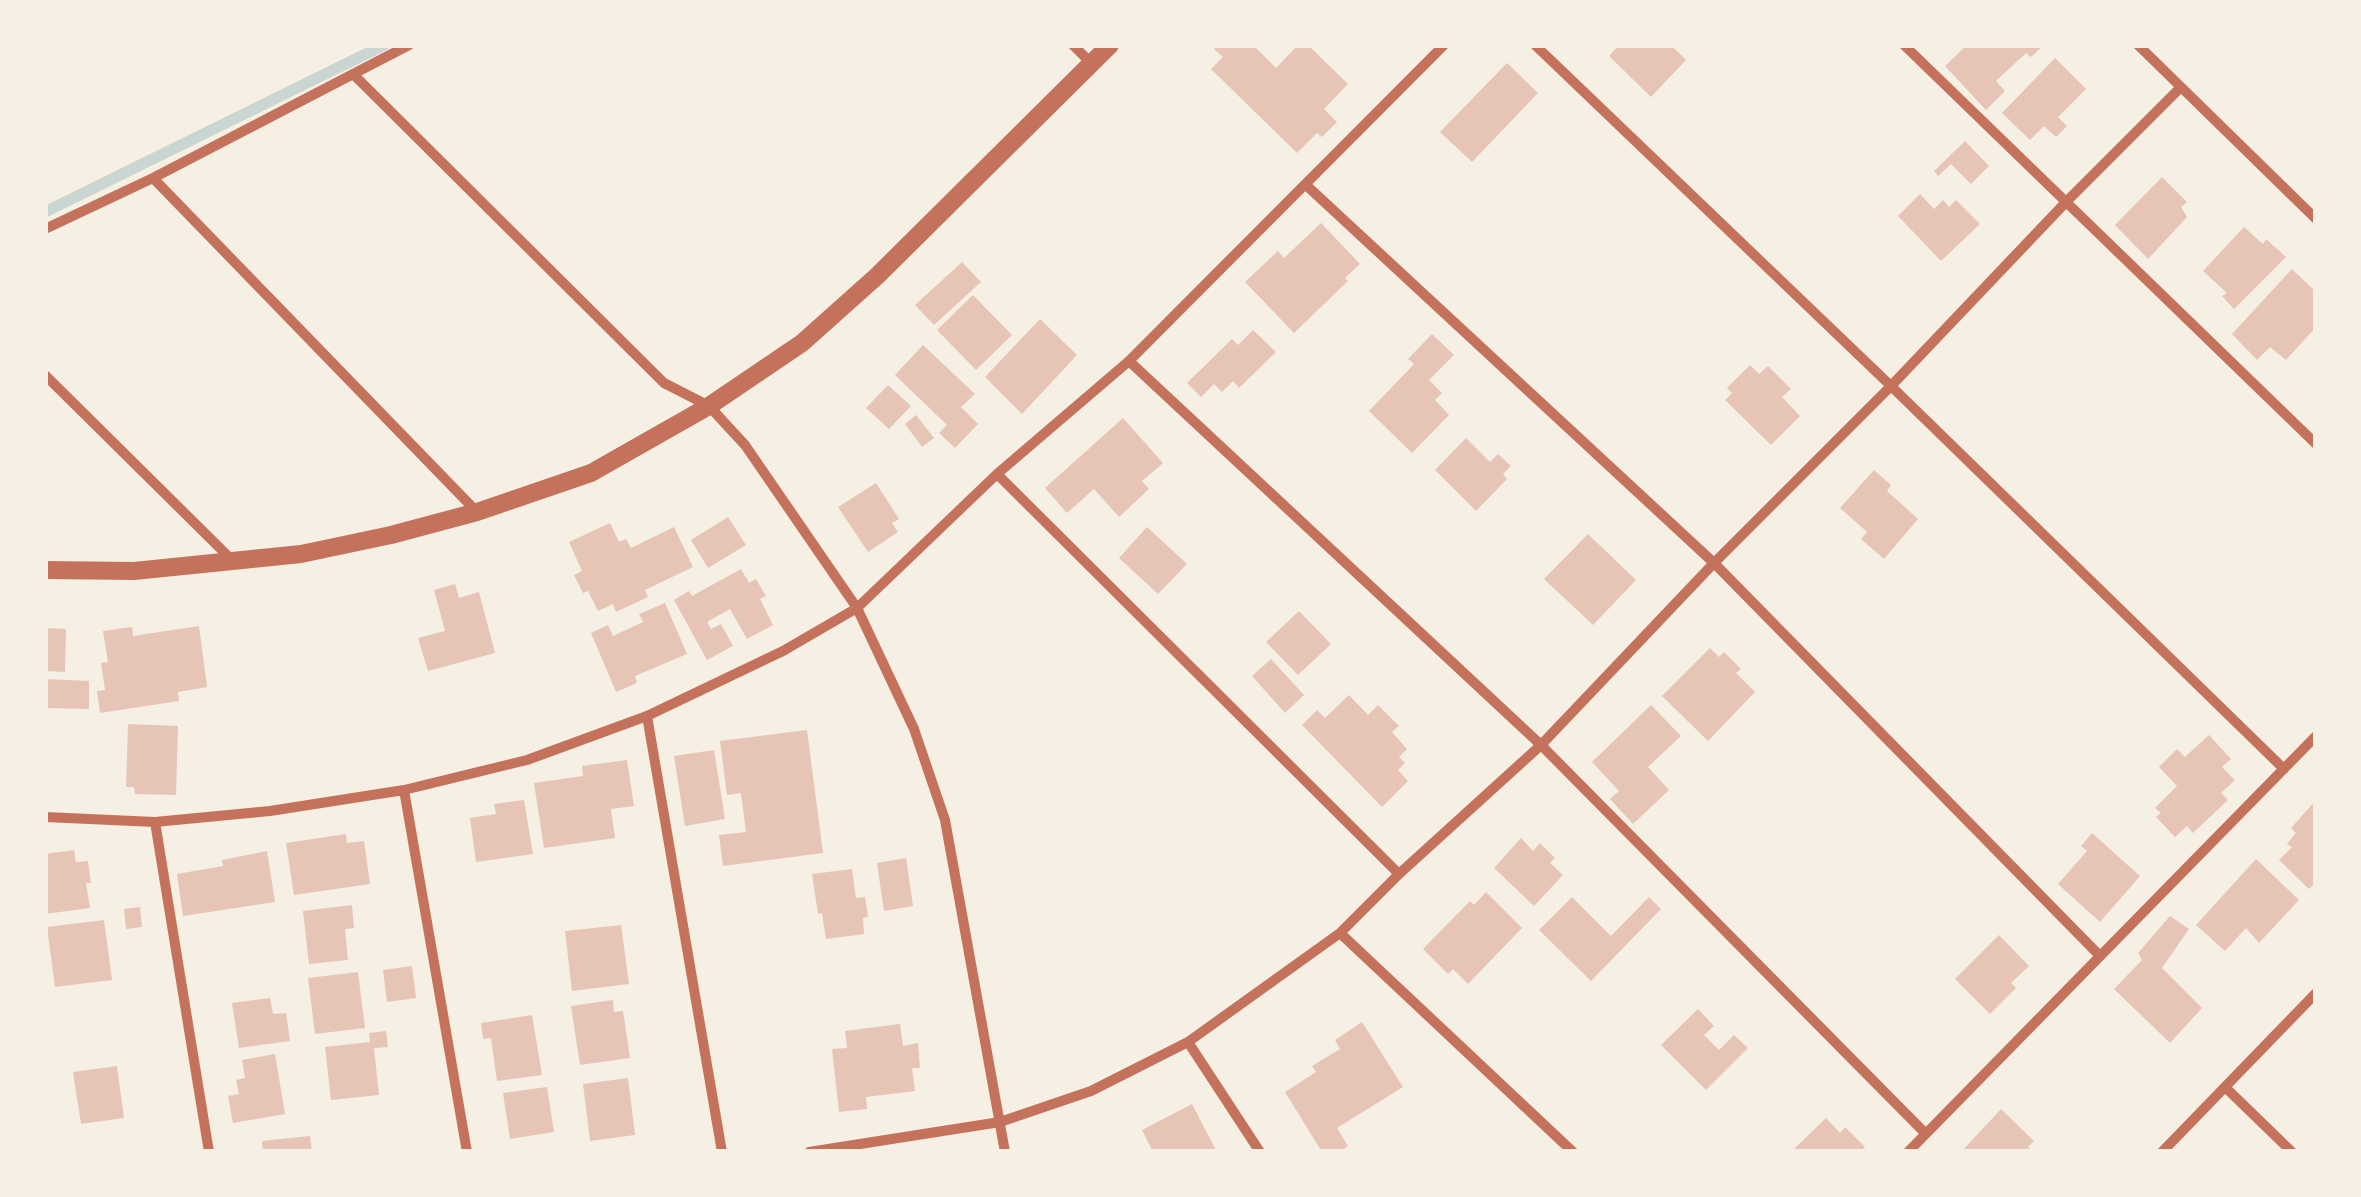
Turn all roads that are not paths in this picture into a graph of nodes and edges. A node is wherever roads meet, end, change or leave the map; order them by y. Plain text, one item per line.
1 (409, 45) edge
2 (1073, 45) edge
3 (1110, 45) edge
4 (1444, 45) edge
5 (1535, 45) edge
6 (1904, 45) edge
7 (2138, 45) edge
8 (1092, 63) junction
9 (353, 74) junction
10 (2181, 86) junction
11 (152, 178) junction
12 (1306, 186) junction
13 (2067, 201) junction
14 (2316, 219) edge
15 (45, 229) edge
16 (1129, 361) junction
17 (45, 375) edge
18 (1891, 386) junction
19 (708, 406) junction
20 (2316, 444) edge
21 (997, 474) junction
22 (477, 512) junction
23 (233, 561) junction
24 (1714, 562) junction
25 (45, 570) edge
26 (857, 608) junction
27 (647, 716) junction
28 (2316, 736) edge
29 (1541, 746) junction
30 (2284, 769) junction
31 (404, 790) junction
32 (45, 816) edge
33 (155, 822) junction
34 (1399, 874) junction
35 (1340, 933) junction
36 (2100, 956) junction
37 (2316, 993) edge
38 (1188, 1042) junction
39 (2225, 1088) junction
40 (1000, 1122) junction
41 (1926, 1133) junction
42 (208, 1152) edge
43 (467, 1152) edge
44 (722, 1152) edge
45 (809, 1152) edge
46 (1005, 1152) edge
47 (1260, 1152) edge
48 (1573, 1152) edge
49 (1908, 1152) edge
50 (2162, 1152) edge
51 (2292, 1152) edge

1 - 9 street
2 - 8 street
3 - 8 street
4 - 12 street
5 - 18 street
6 - 13 street
7 - 10 street
8 - 19 street
9 - 11 street
9 - 19 street
10 - 13 street
10 - 14 street
11 - 15 street
11 - 22 street
12 - 16 street
12 - 24 street
13 - 18 street
13 - 20 street
16 - 21 street
16 - 29 street
17 - 23 street
18 - 24 street
18 - 30 street
19 - 22 street
19 - 26 street
21 - 26 street
21 - 34 street
22 - 23 street
23 - 25 street
24 - 29 street
24 - 36 street
26 - 27 street
26 - 40 street
27 - 31 street
27 - 44 street
28 - 30 street
29 - 34 street
29 - 41 street
30 - 36 street
31 - 33 street
31 - 43 street
32 - 33 street
33 - 42 street
34 - 35 street
35 - 38 street
35 - 48 street
36 - 41 street
37 - 39 street
38 - 40 street
38 - 47 street
39 - 50 street
39 - 51 street
40 - 45 street
40 - 46 street
41 - 49 street

